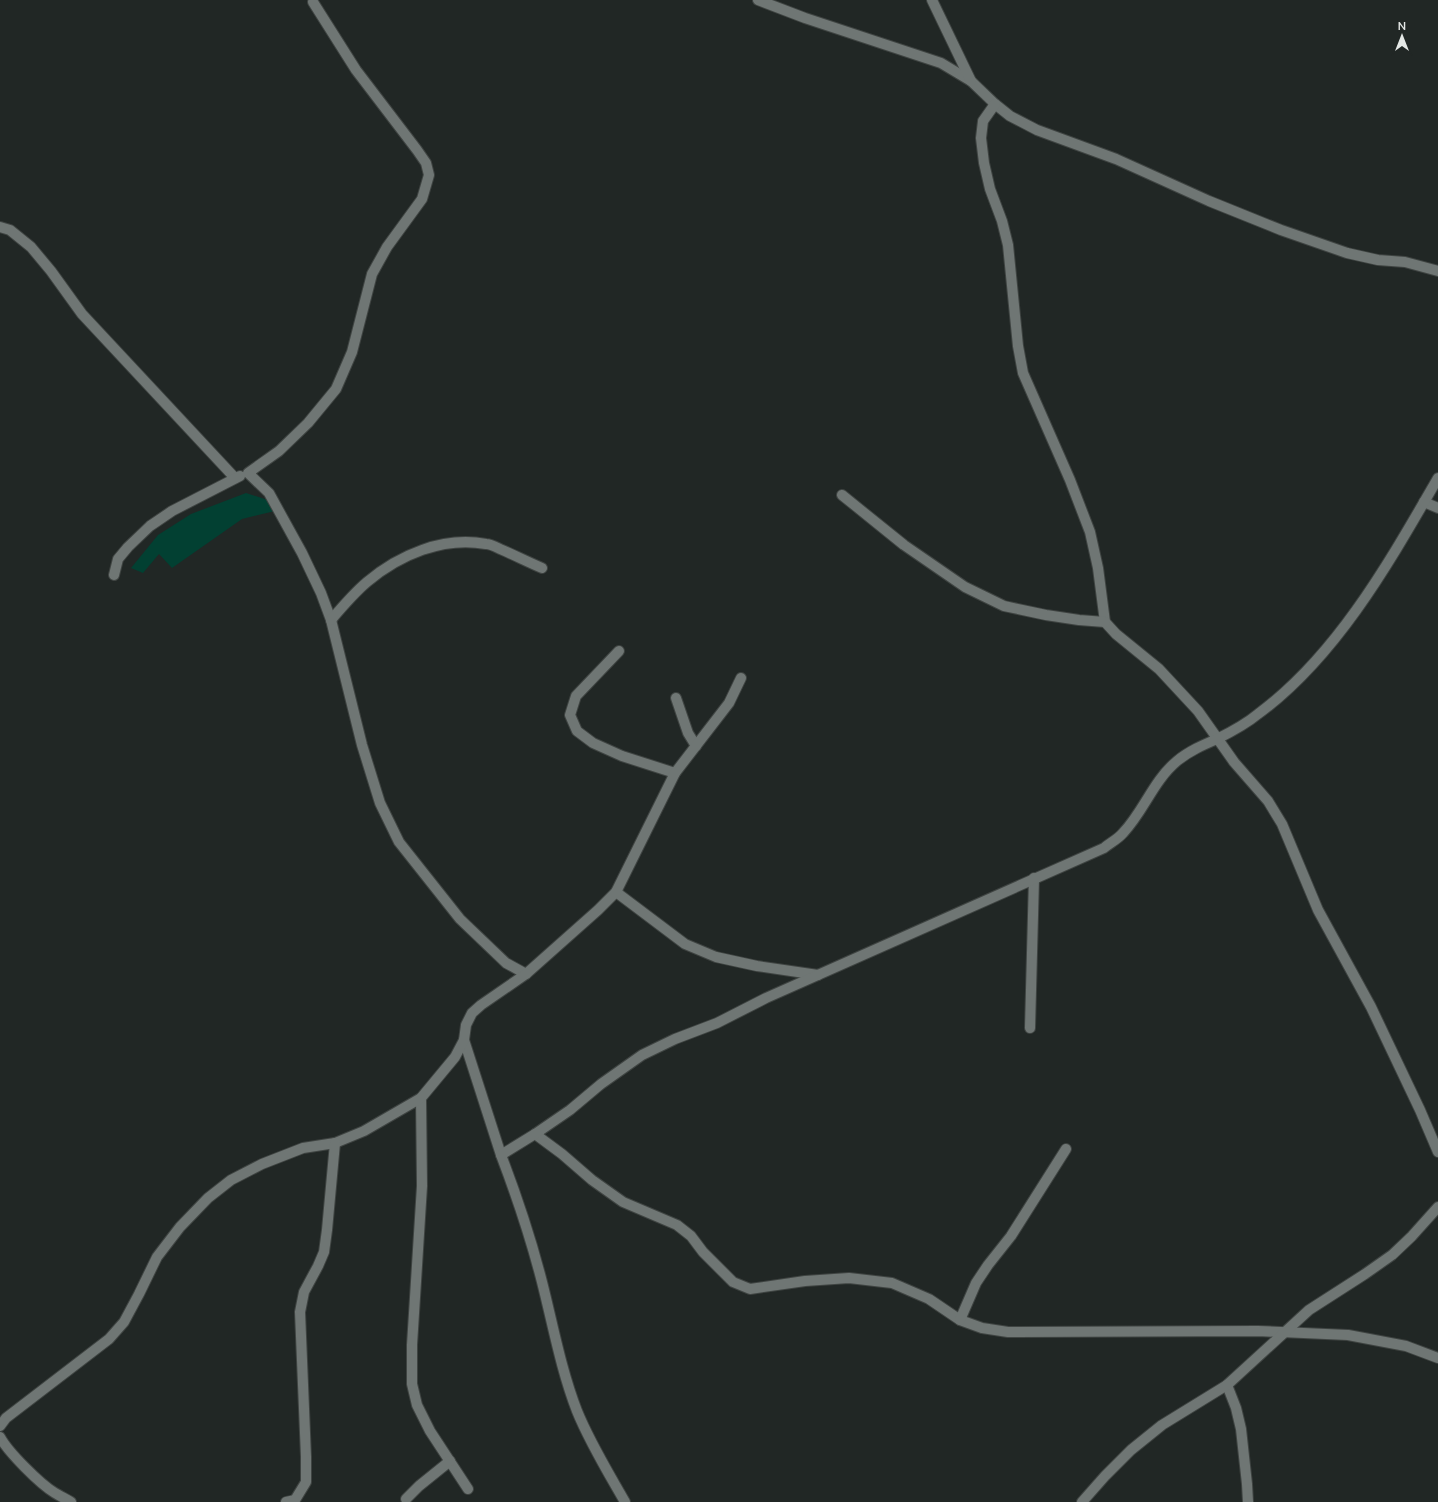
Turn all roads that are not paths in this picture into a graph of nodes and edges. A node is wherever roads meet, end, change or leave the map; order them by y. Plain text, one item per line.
1 (758, 0) edge
2 (932, 0) edge
3 (314, 1) edge
4 (971, 82) junction
5 (995, 104) junction
6 (0, 227) edge
7 (1438, 271) edge
8 (248, 472) junction
9 (236, 478) junction
10 (1438, 478) edge
11 (842, 496) dead end
12 (1424, 502) junction
13 (1438, 508) edge
14 (542, 568) dead end
15 (114, 575) dead end
16 (331, 620) junction
17 (1105, 622) junction
18 (619, 651) dead end
19 (741, 678) dead end
20 (676, 698) dead end
21 (1217, 739) junction
22 (696, 746) junction
23 (675, 773) junction
24 (1034, 878) junction
25 (616, 892) junction
26 (526, 974) junction
27 (818, 975) junction
28 (1030, 1028) dead end
29 (464, 1040) junction
30 (421, 1098) junction
31 (535, 1134) junction
32 (335, 1142) junction
33 (1066, 1149) dead end
34 (1438, 1152) edge
35 (501, 1155) junction
36 (1438, 1207) edge
37 (960, 1320) junction
38 (1284, 1332) junction
39 (1438, 1358) edge
40 (1227, 1385) junction
41 (0, 1426) edge
42 (0, 1437) edge
43 (450, 1462) junction
44 (468, 1489) dead end
45 (406, 1499) dead end
46 (71, 1502) edge
47 (286, 1502) edge
48 (625, 1502) edge
49 (1082, 1502) edge
50 (1248, 1502) edge

1 - 4 street
2 - 4 street
3 - 8 street
4 - 5 street
5 - 7 street
5 - 17 street
6 - 9 street
8 - 9 street
8 - 16 street
9 - 15 street
10 - 12 street
11 - 17 street
12 - 13 street
12 - 21 street
14 - 16 street
16 - 26 street
17 - 21 street
18 - 23 street
19 - 22 street
20 - 22 street
21 - 24 street
21 - 34 street
22 - 23 street
23 - 25 street
24 - 27 street
24 - 28 street
25 - 26 street
25 - 27 street
26 - 29 street
27 - 31 street
29 - 30 street
29 - 35 street
30 - 32 street
30 - 43 street
31 - 35 street
31 - 37 street
32 - 41 street
32 - 47 street
33 - 37 street
35 - 48 street
36 - 38 street
37 - 38 street
38 - 39 street
38 - 40 street
40 - 49 street
40 - 50 street
42 - 46 street
43 - 44 street
43 - 45 street

